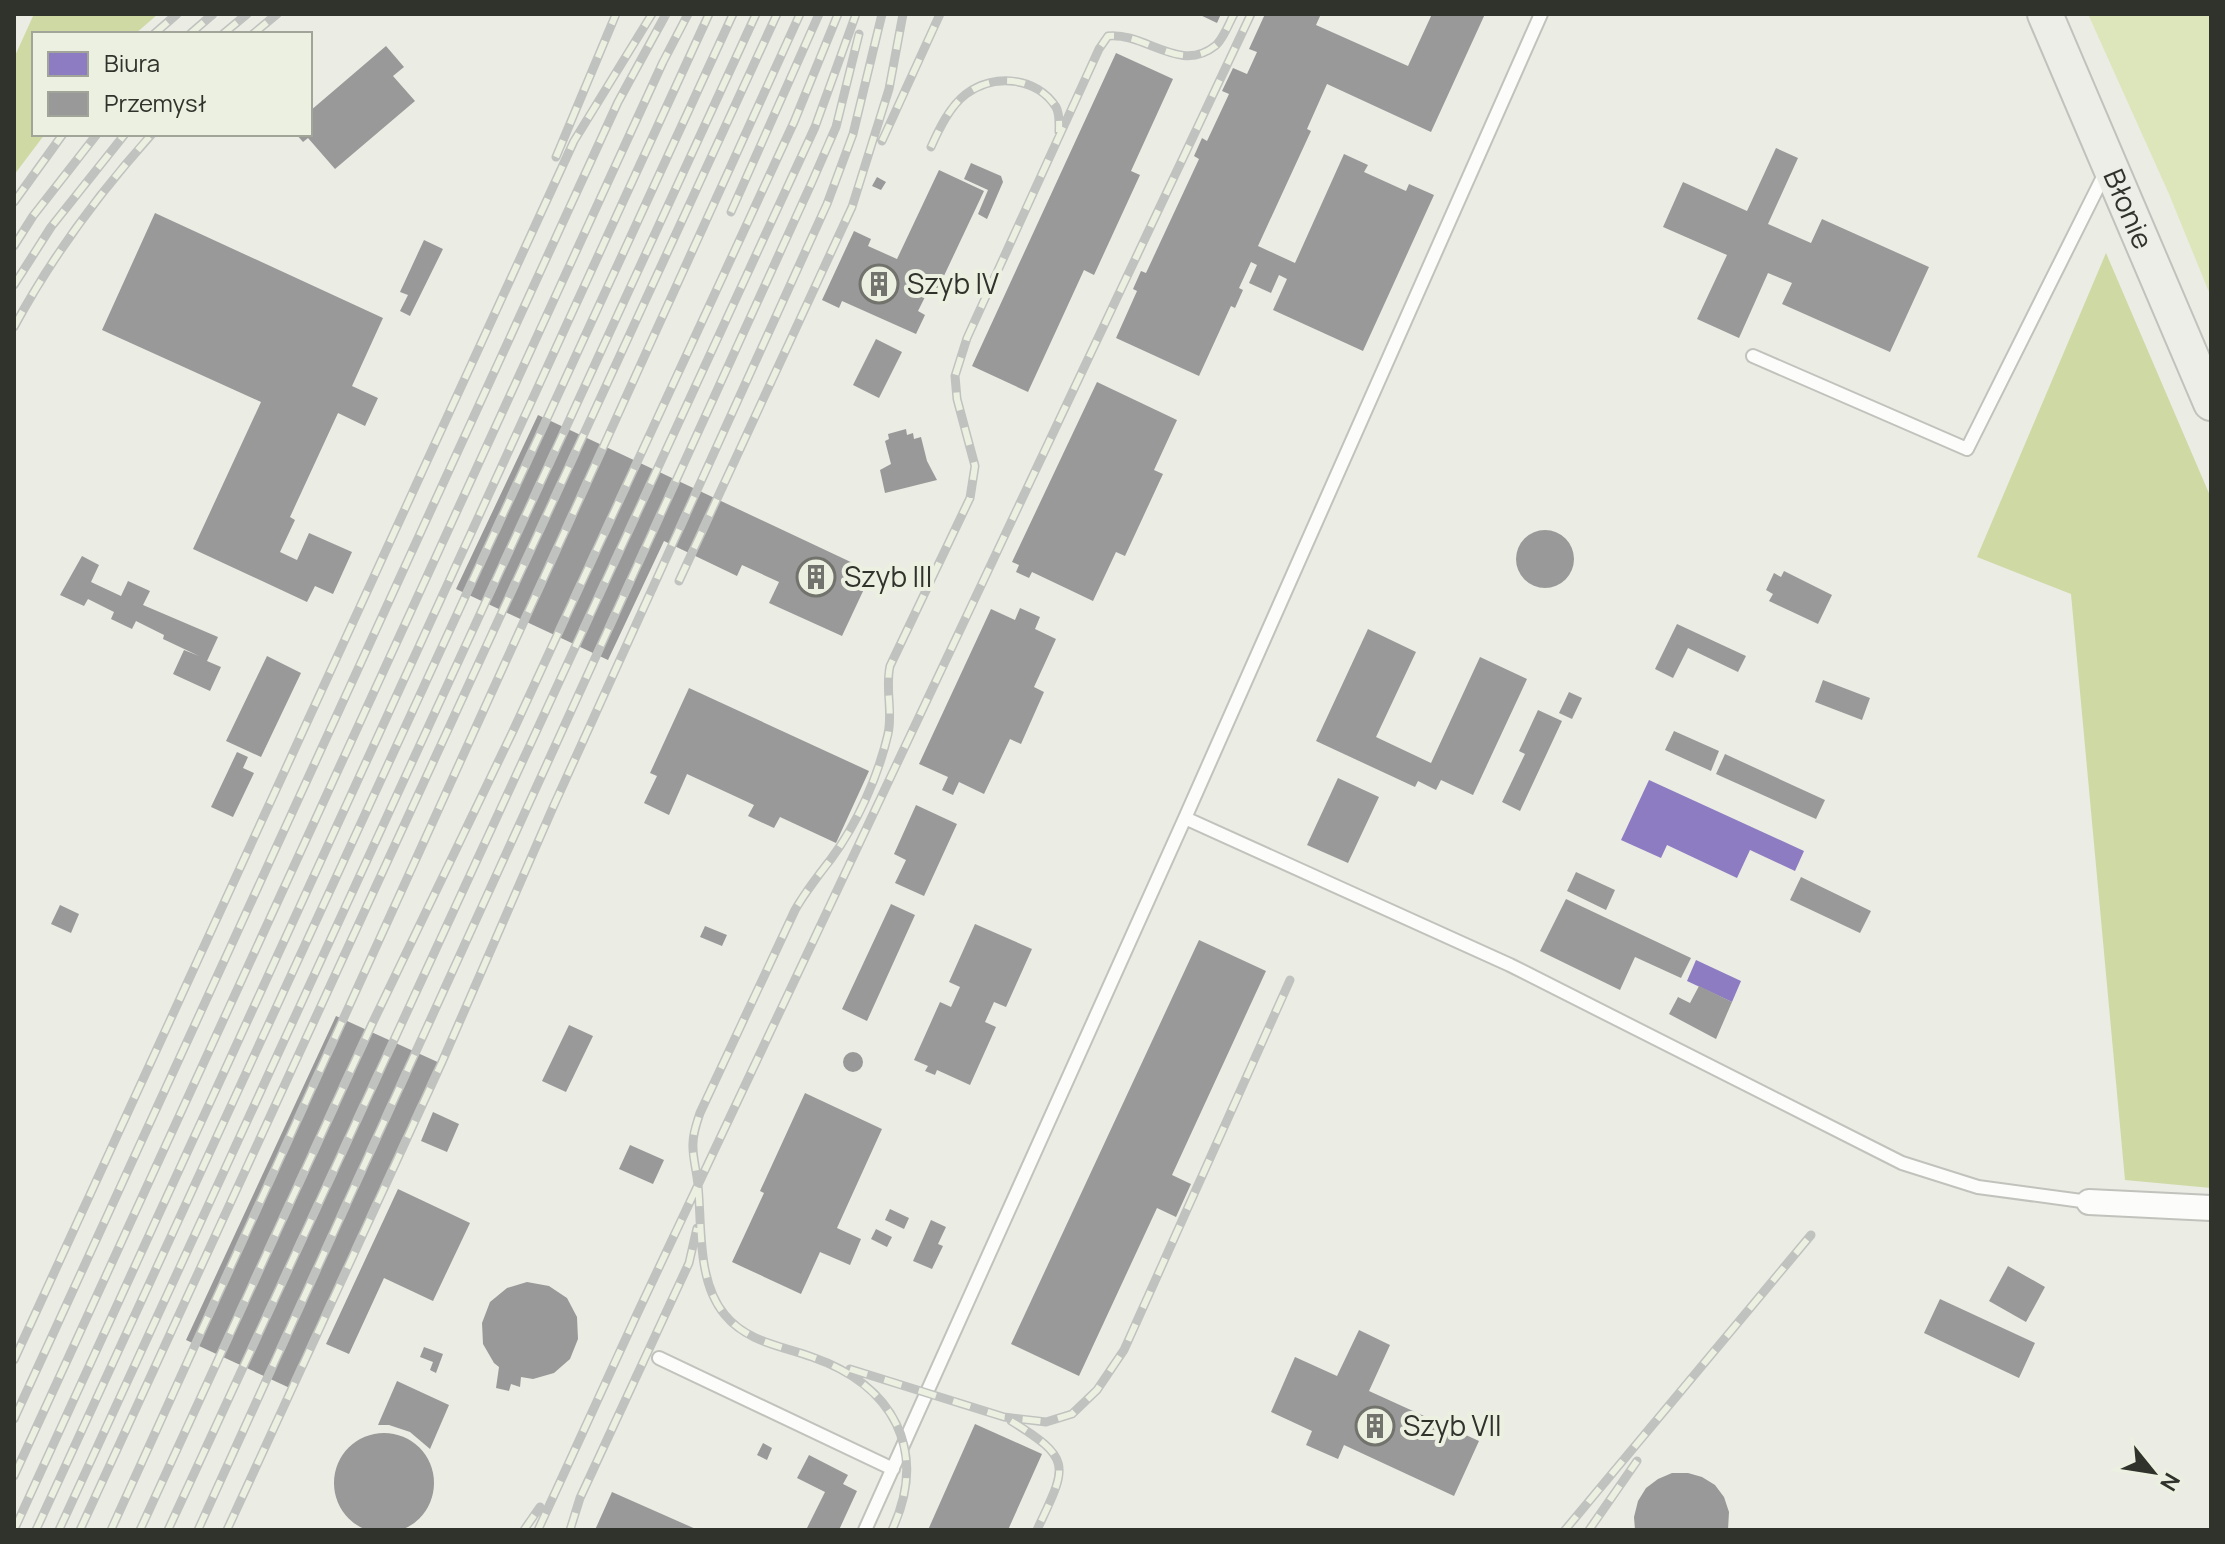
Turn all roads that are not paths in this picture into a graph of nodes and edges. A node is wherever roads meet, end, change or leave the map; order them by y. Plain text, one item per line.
1 (1541, 14) edge
2 (2045, 14) edge
3 (2109, 165) junction
4 (1753, 356) dead end
5 (2211, 403) edge
6 (1185, 818) junction
7 (2089, 1202) joint
8 (2211, 1208) edge
9 (659, 1358) dead end
10 (893, 1469) junction
11 (865, 1530) edge

1 - 6 lane
2 - 3 street, Błonie
3 - 4 lane
3 - 5 street, Błonie
6 - 7 lane
6 - 10 lane
7 - 8 street
9 - 10 lane
10 - 11 lane

